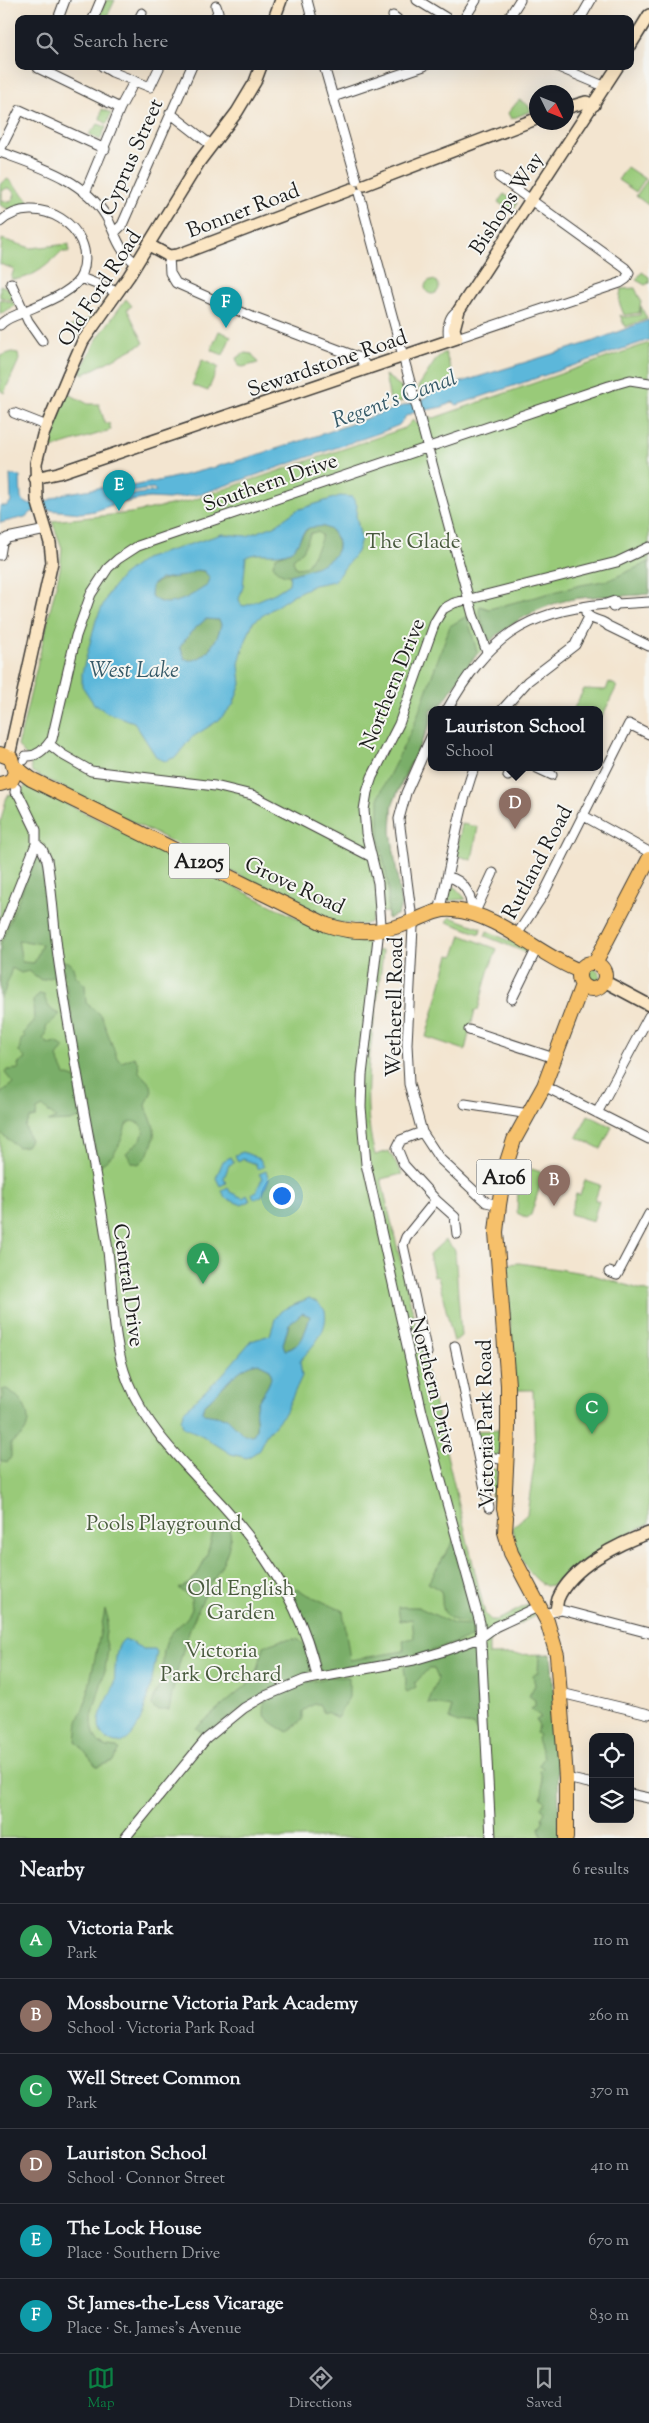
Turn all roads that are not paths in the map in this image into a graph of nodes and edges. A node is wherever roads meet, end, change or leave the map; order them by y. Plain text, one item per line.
1 (65, 0) edge
2 (101, 0) edge
3 (281, 0) edge
4 (307, 0) edge
5 (417, 0) edge
6 (476, 0) edge
7 (520, 0) edge
8 (590, 0) edge
9 (59, 15) edge
10 (95, 15) edge
11 (275, 15) edge
12 (311, 15) edge
13 (441, 15) edge
14 (467, 15) edge
15 (511, 15) edge
16 (582, 15) edge
17 (649, 17) edge
18 (634, 40) edge
19 (44, 70) edge
20 (116, 70) edge
21 (158, 70) edge
22 (190, 70) edge
23 (260, 70) edge
24 (325, 70) edge
25 (412, 70) edge
26 (566, 70) edge
27 (616, 70) edge
28 (134, 82) junction
29 (606, 87) junction
30 (333, 97) junction
31 (594, 105) junction
32 (574, 106) edge
33 (120, 108) junction
34 (170, 113) junction
35 (529, 122) edge
36 (211, 145) junction
37 (105, 149) junction
38 (0, 151) edge
39 (499, 177) dead end
40 (358, 187) junction
41 (85, 193) junction
42 (531, 200) junction
43 (0, 222) edge
44 (114, 233) junction
45 (149, 245) junction
46 (169, 256) junction
47 (136, 264) junction
48 (81, 278) junction
49 (11, 283) dead end
50 (117, 292) junction
51 (25, 310) junction
52 (0, 325) edge
53 (453, 340) junction
54 (42, 341) dead end
55 (403, 358) junction
56 (368, 369) junction
57 (649, 383) edge
58 (14, 413) dead end
59 (47, 426) junction
60 (428, 448) junction
61 (35, 478) junction
62 (45, 525) junction
63 (649, 547) edge
64 (0, 555) edge
65 (468, 599) junction
66 (649, 602) edge
67 (582, 606) junction
68 (589, 617) junction
69 (649, 646) edge
70 (487, 652) junction
71 (449, 706) edge
72 (506, 706) edge
73 (649, 734) edge
74 (49, 744) junction
75 (428, 745) edge
76 (15, 762) edge
77 (473, 771) edge
78 (543, 771) edge
79 (552, 775) dead end
80 (0, 784) edge
81 (19, 795) dead end
82 (582, 815) junction
83 (36, 844) junction
84 (649, 852) edge
85 (370, 856) junction
86 (649, 859) edge
87 (493, 873) dead end
88 (448, 877) junction
89 (439, 911) junction
90 (473, 914) junction
91 (413, 922) junction
92 (380, 925) dead end
93 (0, 935) edge
94 (516, 936) junction
95 (378, 938) dead end
96 (537, 948) junction
97 (595, 963) junction
98 (580, 971) junction
99 (604, 981) junction
100 (582, 985) junction
101 (512, 999) dead end
102 (649, 1005) edge
103 (649, 1016) edge
104 (469, 1030) dead end
105 (554, 1058) junction
106 (544, 1086) junction
107 (465, 1104) dead end
108 (597, 1113) junction
109 (529, 1114) junction
110 (422, 1132) junction
111 (649, 1139) edge
112 (436, 1200) junction
113 (499, 1205) junction
114 (648, 1220) edge
115 (457, 1234) dead end
116 (613, 1274) dead end
117 (455, 1346) dead end
118 (427, 1353) dead end
119 (478, 1456) junction
120 (506, 1460) junction
121 (488, 1508) dead end
122 (649, 1533) edge
123 (547, 1610) junction
124 (649, 1633) edge
125 (480, 1638) junction
126 (317, 1677) junction
127 (561, 1692) junction
128 (649, 1714) edge
129 (566, 1778) junction
130 (589, 1783) edge
131 (634, 1795) edge
132 (649, 1798) edge
133 (124, 1838) edge
134 (491, 1838) edge
135 (566, 1838) edge

1 - 9 street
2 - 10 street
3 - 11 main road
4 - 12 street
5 - 13 street
6 - 14 street
7 - 15 street
8 - 16 street
17 - 18 main road
19 - 33 street
20 - 28 street
21 - 28 street
22 - 34 street, Cyprus Street
23 - 36 main road, Old Ford Road
24 - 30 street
25 - 30 street
26 - 29 street
27 - 29 main road, Bishops Way
28 - 33 street
29 - 31 main road, Bishops Way
30 - 40 street
31 - 32 main road
31 - 42 main road, Bishops Way
33 - 37 street
34 - 36 street
34 - 44 street, Cyprus Street
35 - 40 main road, Bonner Road
36 - 45 main road, Old Ford Road
37 - 38 street
37 - 41 street
38 - 41 street
39 - 42 street
40 - 46 main road, Bonner Road
40 - 55 street
41 - 44 street
42 - 53 main road, Bishops Way
42 - 53 street, Sewardstone Road
43 - 48 street
44 - 47 street
45 - 46 main road, Bonner Road
45 - 47 main road, Old Ford Road
46 - 56 street
47 - 50 main road, Old Ford Road
48 - 50 street
48 - 51 street
49 - 51 street
50 - 59 main road, Old Ford Road
51 - 52 street
51 - 54 street
53 - 55 main road, Sewardstone Road
55 - 56 main road, Sewardstone Road
55 - 60 street
56 - 61 main road, Sewardstone Road
57 - 60 street, Southern Drive
58 - 59 street
59 - 61 main road, Old Ford Road
60 - 65 street
60 - 74 street, Southern Drive
61 - 62 main road, Old Ford Road
62 - 64 street
62 - 76 main road, Old Ford Road
63 - 65 street, Northern Drive
65 - 70 street
65 - 85 street, Northern Drive
66 - 67 street
67 - 68 street
67 - 70 street
68 - 69 street
68 - 72 street
70 - 71 street
73 - 82 street, Rutland Road
74 - 76 street
74 - 85 street
75 - 91 street, Wetherell Road
76 - 80 main road
76 - 91 main road, Grove Road / A1205
77 - 88 street
78 - 79 street
81 - 83 street
82 - 84 street
82 - 94 street, Rutland Road
83 - 93 street
83 - 126 street, Central Drive
85 - 92 street, Northern Drive
86 - 97 main road
87 - 90 street
88 - 89 street
88 - 90 street
89 - 90 main road, A1205
89 - 91 main road, A1205
90 - 94 main road, A1205
91 - 110 street, Wetherell Road
94 - 96 main road, A1205
95 - 125 street, Northern Drive
96 - 98 main road, A1205
96 - 101 street
97 - 98 main road
97 - 99 main road
98 - 100 main road, A106
99 - 100 main road
99 - 102 main road
100 - 105 main road, Victoria Park Road / A106
103 - 108 street
104 - 105 street
105 - 106 main road, Victoria Park Road / A106
106 - 108 street
106 - 109 main road, Victoria Park Road / A106
107 - 109 street
108 - 111 street
109 - 113 main road, Victoria Park Road / A106
110 - 112 street
110 - 113 street, Wetherell Road
112 - 115 street
112 - 118 street
113 - 120 main road, Victoria Park Road / A106
114 - 116 street
117 - 119 street
119 - 120 street
119 - 121 street
120 - 123 main road, Victoria Park Road / A106
122 - 123 main road
123 - 124 street
123 - 125 street
123 - 127 main road, Victoria Park Road / A106
125 - 126 street
125 - 134 street, Northern Drive
126 - 133 street
127 - 128 street
127 - 129 main road, Victoria Park Road / A106
129 - 130 street
129 - 135 main road, Victoria Park Road / A106
131 - 132 street

